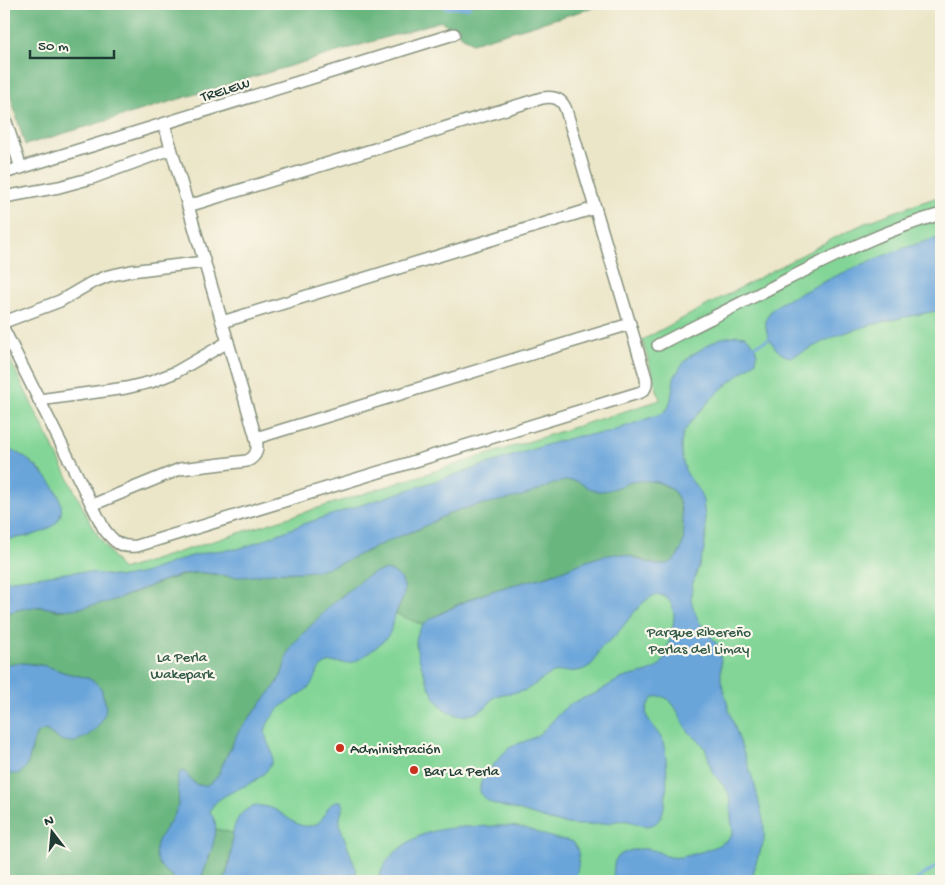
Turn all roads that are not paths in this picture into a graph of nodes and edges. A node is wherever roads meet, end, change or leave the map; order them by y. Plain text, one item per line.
1 (454, 34) dead end
2 (4, 116) edge
3 (164, 124) junction
4 (171, 149) junction
5 (21, 168) junction
6 (4, 173) edge
7 (4, 197) edge
8 (188, 206) junction
9 (595, 208) junction
10 (941, 214) edge
11 (204, 262) junction
12 (4, 322) edge
13 (222, 322) junction
14 (630, 324) junction
15 (4, 330) edge
16 (228, 342) junction
17 (658, 346) dead end
18 (39, 400) junction
19 (256, 438) junction
20 (92, 506) junction

1 - 3 street, TRELEW
2 - 5 street
3 - 4 street
3 - 5 street, TRELEW
4 - 7 street
4 - 8 street
5 - 6 street, TRELEW
8 - 9 street
8 - 11 street
9 - 13 street
9 - 14 street
10 - 17 street
11 - 12 street
11 - 13 street
13 - 16 street
14 - 19 street
14 - 20 street
15 - 18 street
16 - 18 street
16 - 19 street
18 - 20 street
19 - 20 street

